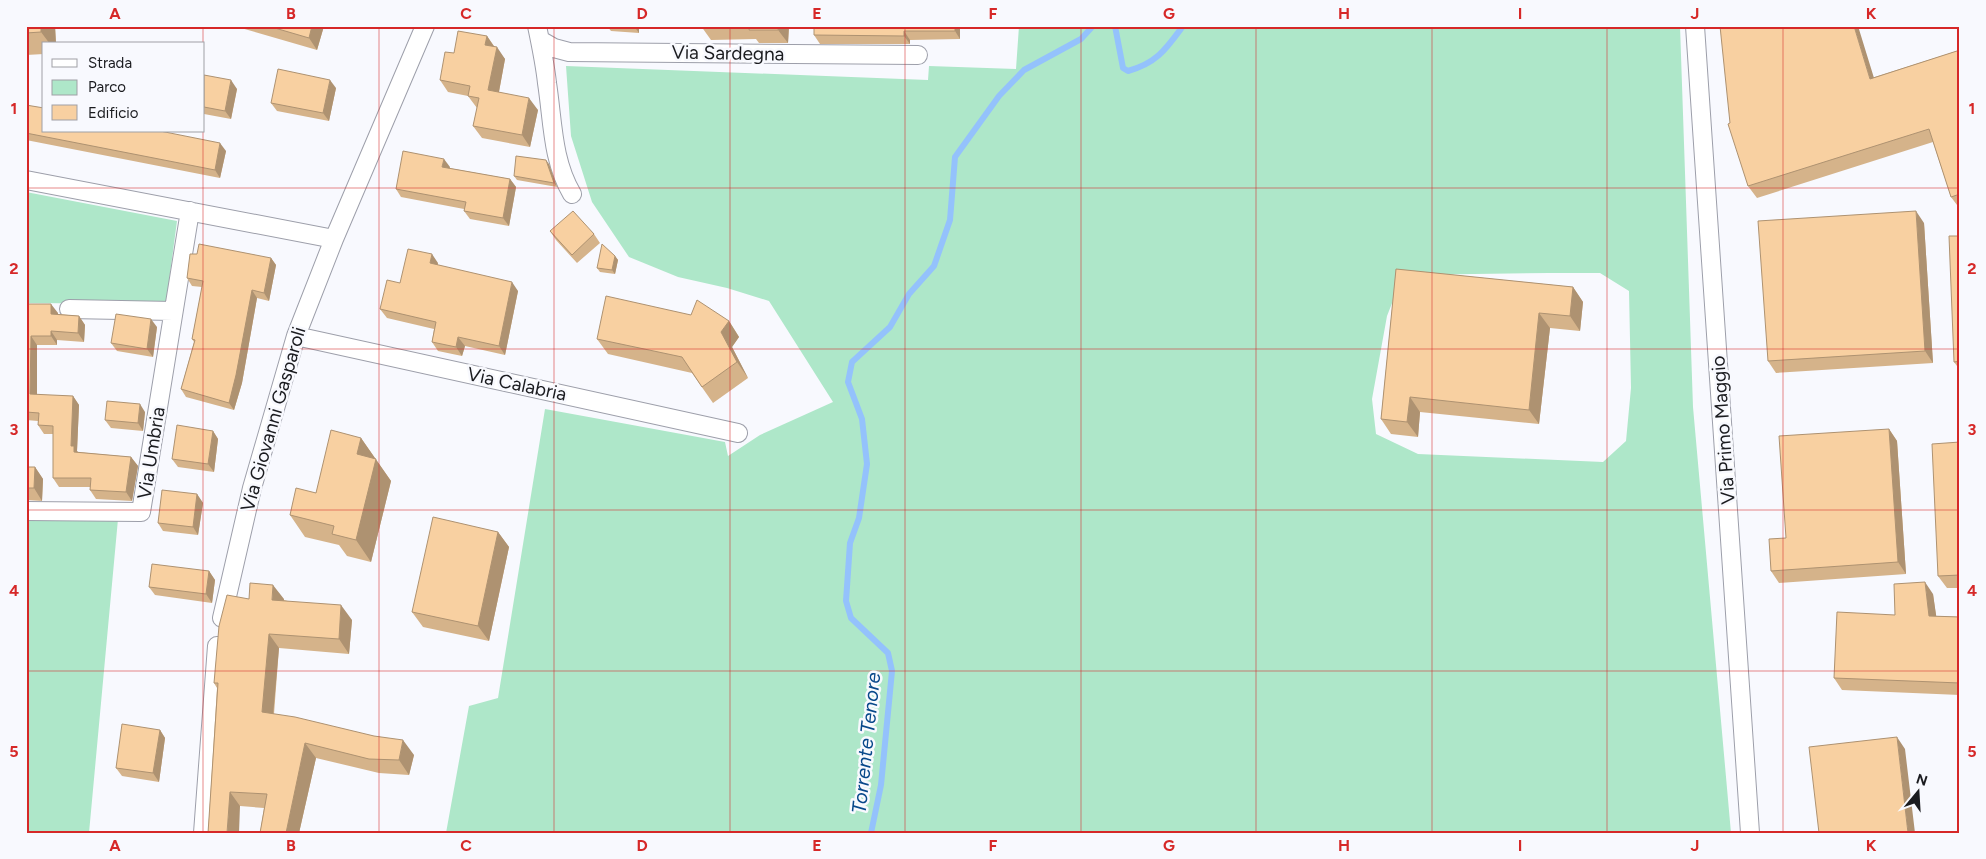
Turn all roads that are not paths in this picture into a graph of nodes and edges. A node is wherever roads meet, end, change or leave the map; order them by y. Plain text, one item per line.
1 (425, 26) edge
2 (1695, 26) edge
3 (539, 33) edge
4 (918, 55) dead end
5 (26, 180) edge
6 (572, 194) dead end
7 (190, 212) junction
8 (334, 239) junction
9 (69, 309) dead end
10 (173, 311) junction
11 (296, 336) junction
12 (738, 433) dead end
13 (26, 511) edge
14 (203, 833) edge
15 (1750, 833) edge

1 - 8 street, Via Giovanni Gasparoli
2 - 15 street, Via Primo Maggio
3 - 4 street, Via Sardegna
3 - 6 street, Via Sardegna
5 - 7 street
7 - 8 street
7 - 10 street, Via Umbria
8 - 11 street, Via Giovanni Gasparoli
9 - 10 street
10 - 13 street, Via Umbria
11 - 12 street, Via Calabria
11 - 14 street, Via Giovanni Gasparoli

